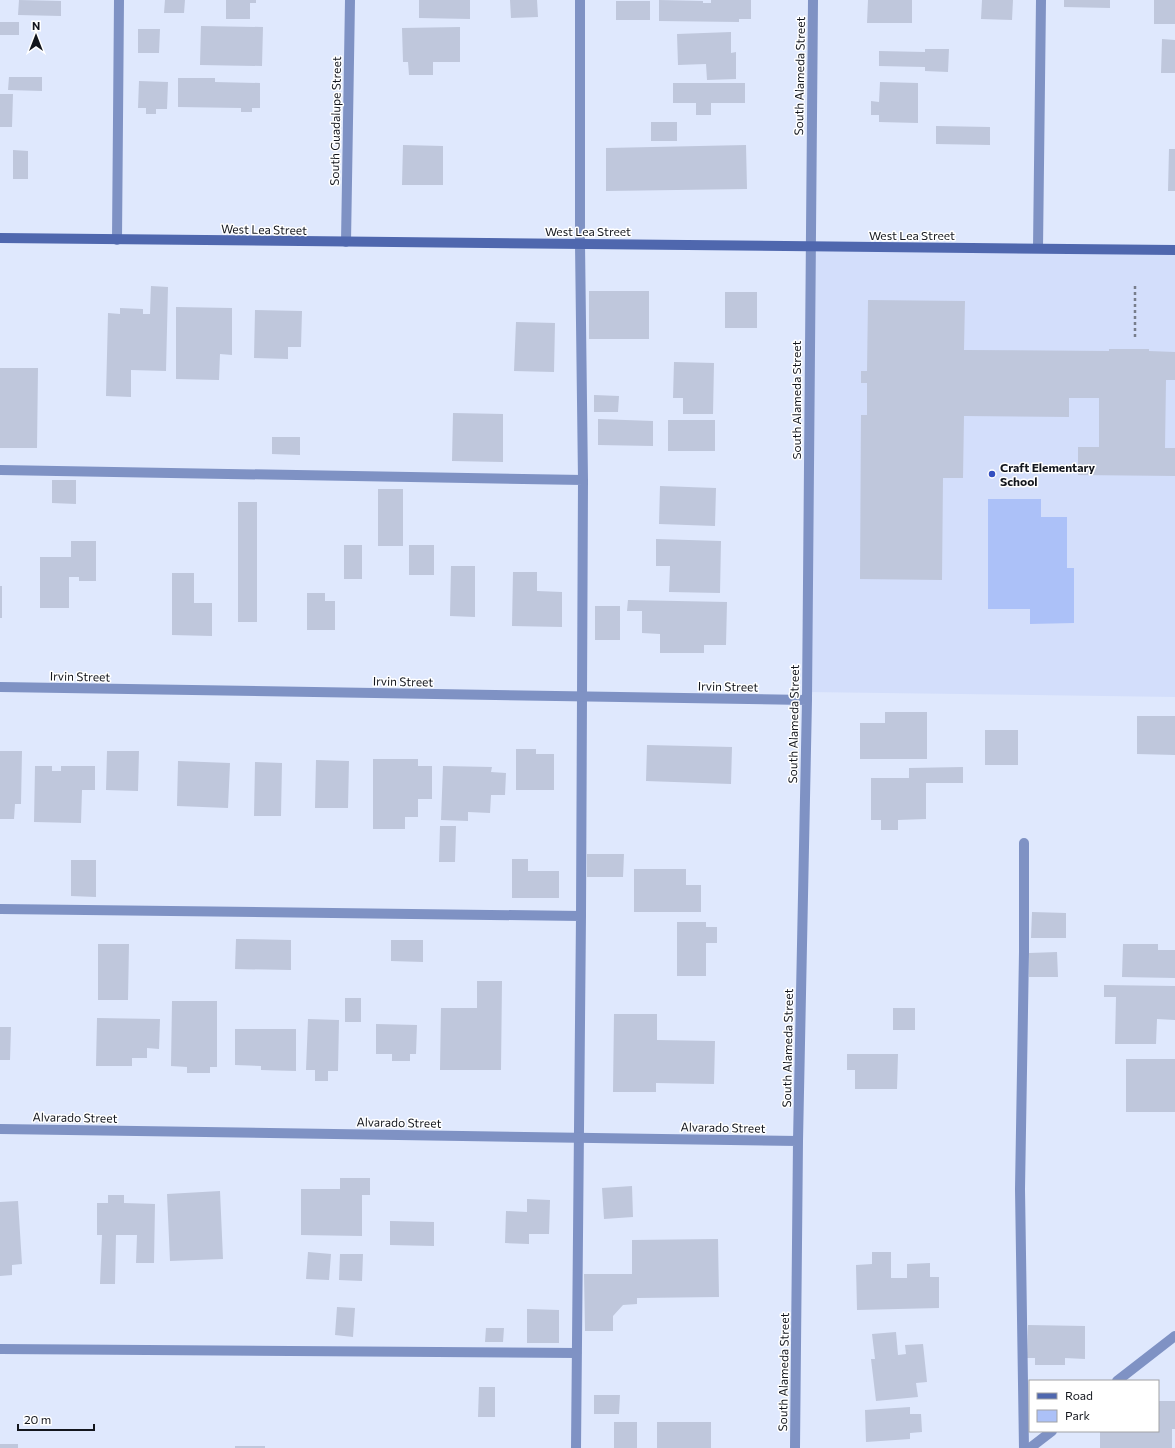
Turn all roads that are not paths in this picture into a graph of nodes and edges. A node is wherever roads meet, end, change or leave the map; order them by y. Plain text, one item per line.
1 (119, 0) edge
2 (350, 0) edge
3 (580, 0) edge
4 (813, 0) edge
5 (1041, 0) edge
6 (0, 238) edge
7 (117, 240) junction
8 (346, 242) junction
9 (580, 244) junction
10 (810, 246) junction
11 (1038, 248) junction
12 (1175, 250) edge
13 (0, 470) edge
14 (583, 480) junction
15 (0, 687) edge
16 (582, 696) junction
17 (807, 700) junction
18 (1024, 843) dead end
19 (0, 909) edge
20 (581, 916) junction
21 (0, 1129) edge
22 (578, 1138) junction
23 (798, 1140) junction
24 (1175, 1336) edge
25 (0, 1349) edge
26 (577, 1353) junction
27 (1118, 1380) edge
28 (1051, 1432) edge
29 (576, 1448) edge
30 (795, 1448) edge
31 (1024, 1448) edge
32 (1030, 1448) edge

1 - 7 street
2 - 8 street, South Guadalupe Street
3 - 9 street
4 - 10 street, South Alameda Street
5 - 11 street
6 - 7 main road, West Lea Street
7 - 8 main road, West Lea Street
8 - 9 main road, West Lea Street
9 - 10 main road, West Lea Street
9 - 14 street
10 - 11 main road, West Lea Street
10 - 17 street, South Alameda Street
11 - 12 main road, West Lea Street
13 - 14 street
14 - 16 street
15 - 16 street, Irvin Street
16 - 17 street, Irvin Street
16 - 20 street
17 - 23 street, South Alameda Street
18 - 31 street
19 - 20 street
20 - 22 street
21 - 22 street, Alvarado Street
22 - 23 street, Alvarado Street
22 - 26 street
23 - 30 street, South Alameda Street
24 - 27 street
25 - 26 street
26 - 29 street
28 - 32 street

